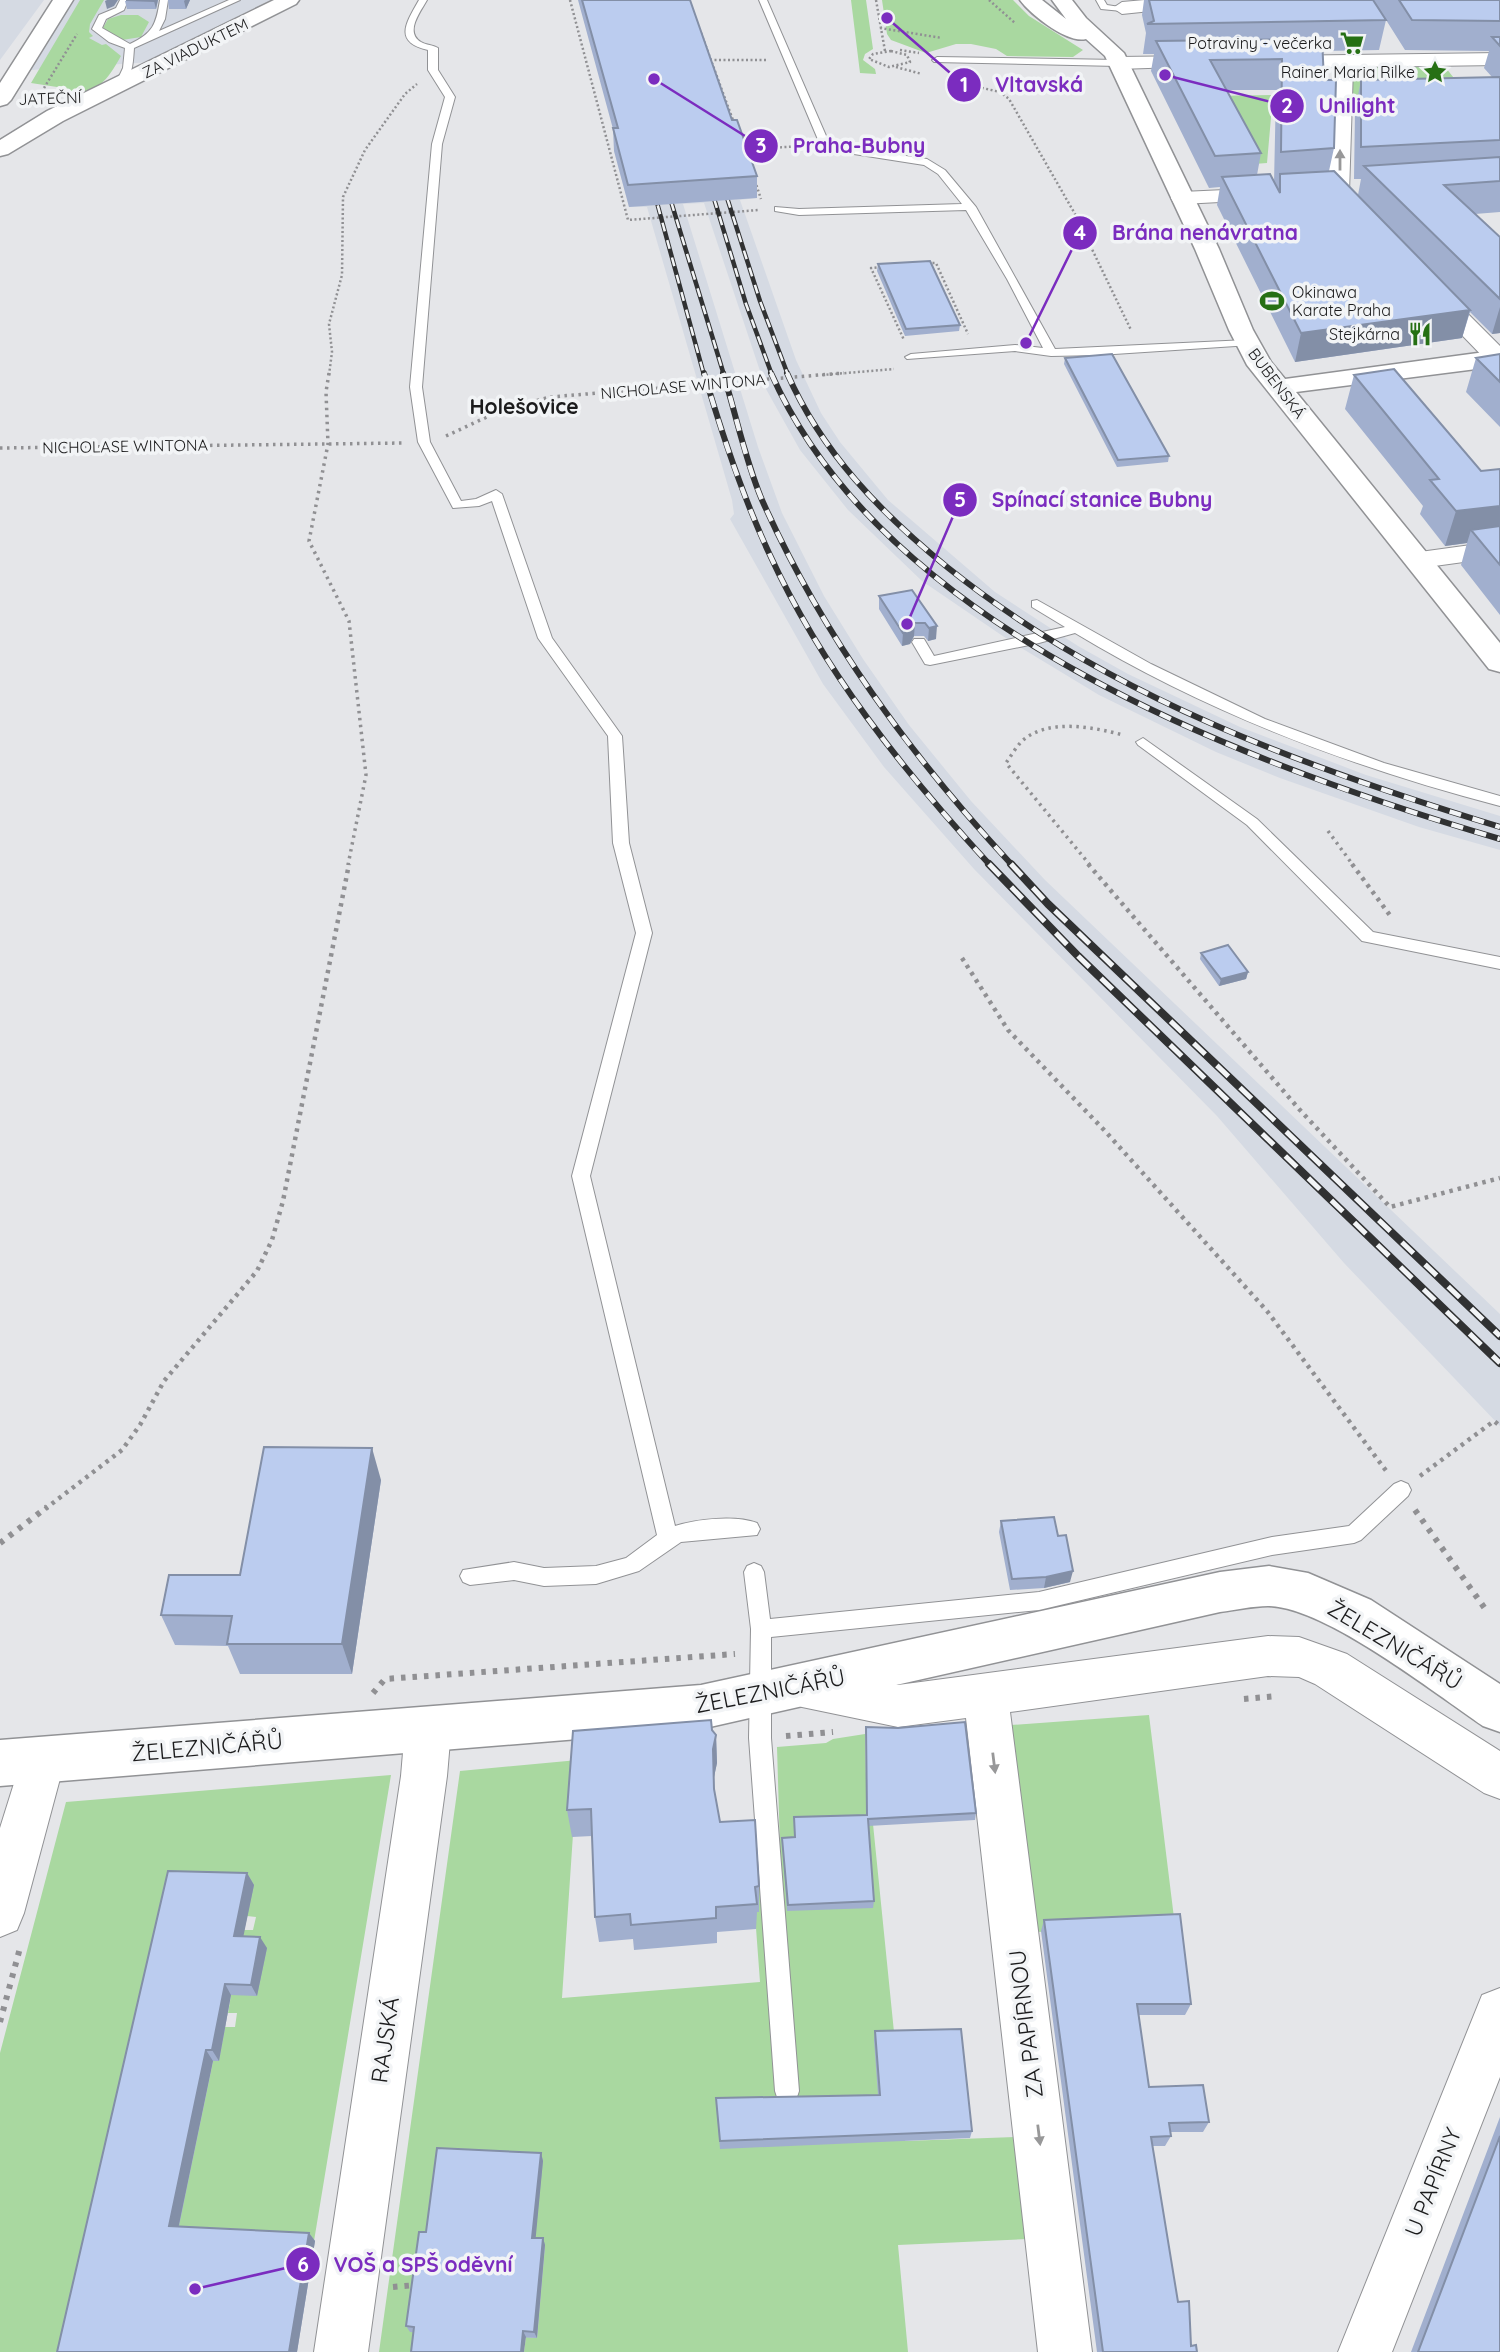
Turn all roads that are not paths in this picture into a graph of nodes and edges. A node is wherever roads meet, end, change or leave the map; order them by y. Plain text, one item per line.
1 (63, 0) edge
2 (124, 0) edge
3 (164, 0) edge
4 (205, 0) edge
5 (236, 0) edge
6 (289, 0) edge
7 (423, 0) edge
8 (763, 0) edge
9 (1030, 0) edge
10 (1062, 0) edge
11 (1100, 0) edge
12 (1199, 0) edge
13 (1122, 4) edge
14 (193, 17) junction
15 (42, 33) junction
16 (150, 39) junction
17 (130, 47) junction
18 (1121, 47) junction
19 (1500, 59) edge
20 (937, 60) dead end
21 (1454, 60) junction
22 (1343, 61) junction
23 (1225, 62) edge
24 (1251, 62) edge
25 (0, 70) edge
26 (1469, 80) edge
27 (121, 83) junction
28 (100, 94) junction
29 (0, 99) edge
30 (1340, 102) junction
31 (1367, 102) edge
32 (0, 149) edge
33 (1349, 189) junction
34 (1313, 191) edge
35 (1287, 193) edge
36 (1182, 198) junction
37 (971, 207) junction
38 (779, 209) dead end
39 (1377, 235) edge
40 (1414, 273) edge
41 (1247, 343) junction
42 (1051, 353) junction
43 (911, 357) road end
44 (1499, 359) edge
45 (1279, 387) junction
46 (1500, 549) edge
47 (1420, 559) junction
48 (1037, 604) dead end
49 (1076, 628) junction
50 (919, 642) dead end
51 (1500, 663) edge
52 (1143, 742) road end
53 (1500, 801) edge
54 (1500, 964) edge
55 (1401, 1490) road end
56 (750, 1529) dead end
57 (668, 1538) junction
58 (754, 1572) dead end
59 (470, 1576) dead end
60 (761, 1629) junction
61 (772, 1693) junction
62 (986, 1696) junction
63 (1500, 1710) edge
64 (428, 1729) junction
65 (21, 1762) edge
66 (1500, 1777) edge
67 (0, 1913) edge
68 (1500, 2012) edge
69 (787, 2091) dead end
70 (341, 2352) edge
71 (1065, 2352) edge
72 (1365, 2352) edge

1 - 15 main road
2 - 17 lane
3 - 16 lane
4 - 14 lane
5 - 14 lane
6 - 27 main road, ZA VIADUKTEM
7 - 57 lane
8 - 37 lane
9 - 18 main road
10 - 18 main road, BUBENSKÁ
11 - 13 lane
12 - 13 street
13 - 18 street, BUBENSKÁ
14 - 16 lane
15 - 25 main road, JATEČNÍ
15 - 29 main road
16 - 17 lane
17 - 27 lane
18 - 20 lane
18 - 23 street
18 - 36 main road, BUBENSKÁ
19 - 21 street
21 - 22 street
21 - 26 street
22 - 24 street
22 - 30 street
27 - 28 main road, ZA VIADUKTEM
28 - 29 main road, JATEČNÍ
28 - 32 main road, ZA VIADUKTEM
30 - 31 street
33 -> 30 street
33 - 34 street
33 - 39 street
35 - 36 street
36 - 41 main road, BUBENSKÁ
37 - 38 lane
37 - 42 lane
40 - 44 street
41 - 42 lane
41 - 45 main road, BUBENSKÁ
42 - 43 lane
44 - 45 main road
45 - 47 main road, BUBENSKÁ
46 - 47 street
47 - 51 main road, BUBENSKÁ
48 - 49 lane
49 - 50 lane
49 - 53 lane
52 - 54 lane
55 - 60 lane
56 - 57 lane
57 - 59 lane
58 - 60 lane
60 - 61 lane
61 - 62 street
61 - 63 main road, ŽELEZNIČÁŘŮ
61 - 64 main road, ŽELEZNIČÁŘŮ
61 - 69 lane
62 - 66 street
62 -> 71 street, ZA PAPÍRNOU
64 - 65 main road, ŽELEZNIČÁŘŮ
64 - 70 street, RAJSKÁ
65 - 67 street
68 - 72 street, U PAPÍRNY

